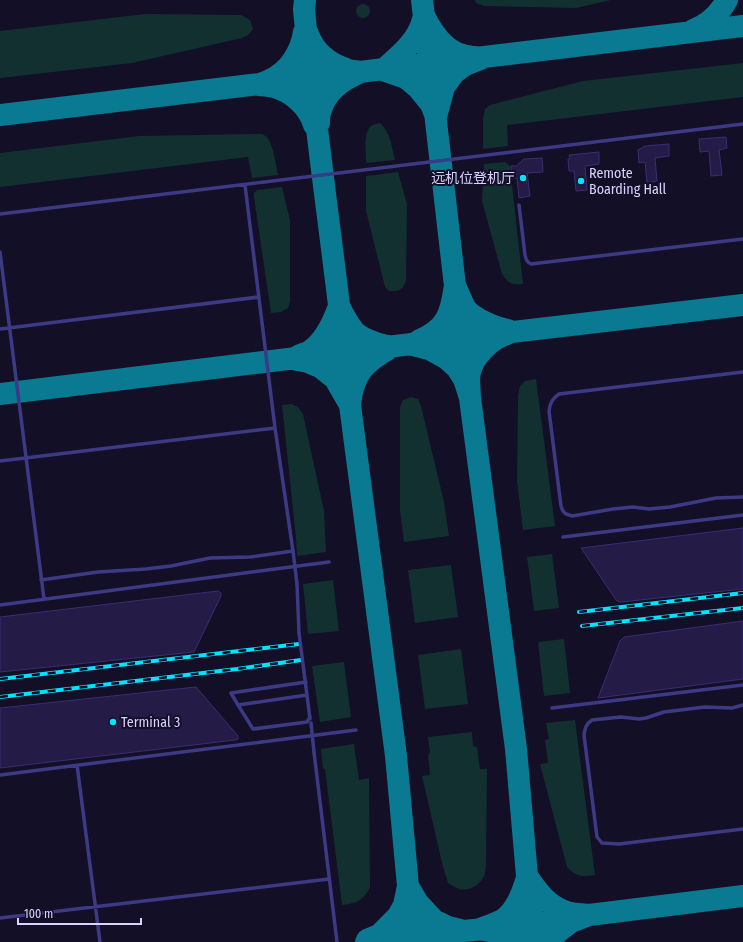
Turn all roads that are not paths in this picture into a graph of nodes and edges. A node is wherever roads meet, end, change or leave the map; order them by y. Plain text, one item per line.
1 (743, 124) edge
2 (245, 185) junction
3 (519, 205) dead end
4 (0, 214) edge
5 (743, 239) edge
6 (0, 252) edge
7 (259, 297) junction
8 (10, 328) junction
9 (0, 329) edge
10 (743, 372) edge
11 (275, 428) junction
12 (26, 458) junction
13 (0, 461) edge
14 (743, 496) edge
15 (743, 515) edge
16 (563, 537) dead end
17 (293, 551) junction
18 (329, 562) dead end
19 (41, 580) junction
20 (44, 599) junction
21 (0, 604) edge
22 (306, 682) junction
23 (743, 685) edge
24 (307, 695) junction
25 (238, 705) junction
26 (743, 705) edge
27 (552, 708) dead end
28 (310, 717) junction
29 (356, 730) dead end
30 (77, 765) junction
31 (0, 775) edge
32 (743, 829) edge
33 (329, 879) junction
34 (95, 906) junction
35 (0, 918) edge
36 (100, 942) edge
37 (337, 942) edge

1 - 2 lane
2 - 4 lane
2 - 7 lane
3 - 5 lane
6 - 8 lane
7 - 8 lane
7 - 11 lane
8 - 9 lane
8 - 12 lane
10 - 14 lane
11 - 12 lane
11 - 17 lane
12 - 13 lane
12 - 19 lane
15 - 16 lane
17 - 19 lane
17 - 22 lane, bridge
18 - 20 lane
19 - 20 lane
20 - 21 lane
22 - 24 lane
22 - 25 lane
23 - 27 lane
24 - 25 lane
24 - 28 lane
25 - 28 lane
26 - 32 lane
28 - 33 lane, bridge
29 - 30 lane
30 - 31 lane
30 - 34 lane
33 - 34 lane
33 - 37 lane
34 - 35 lane
34 - 36 lane

